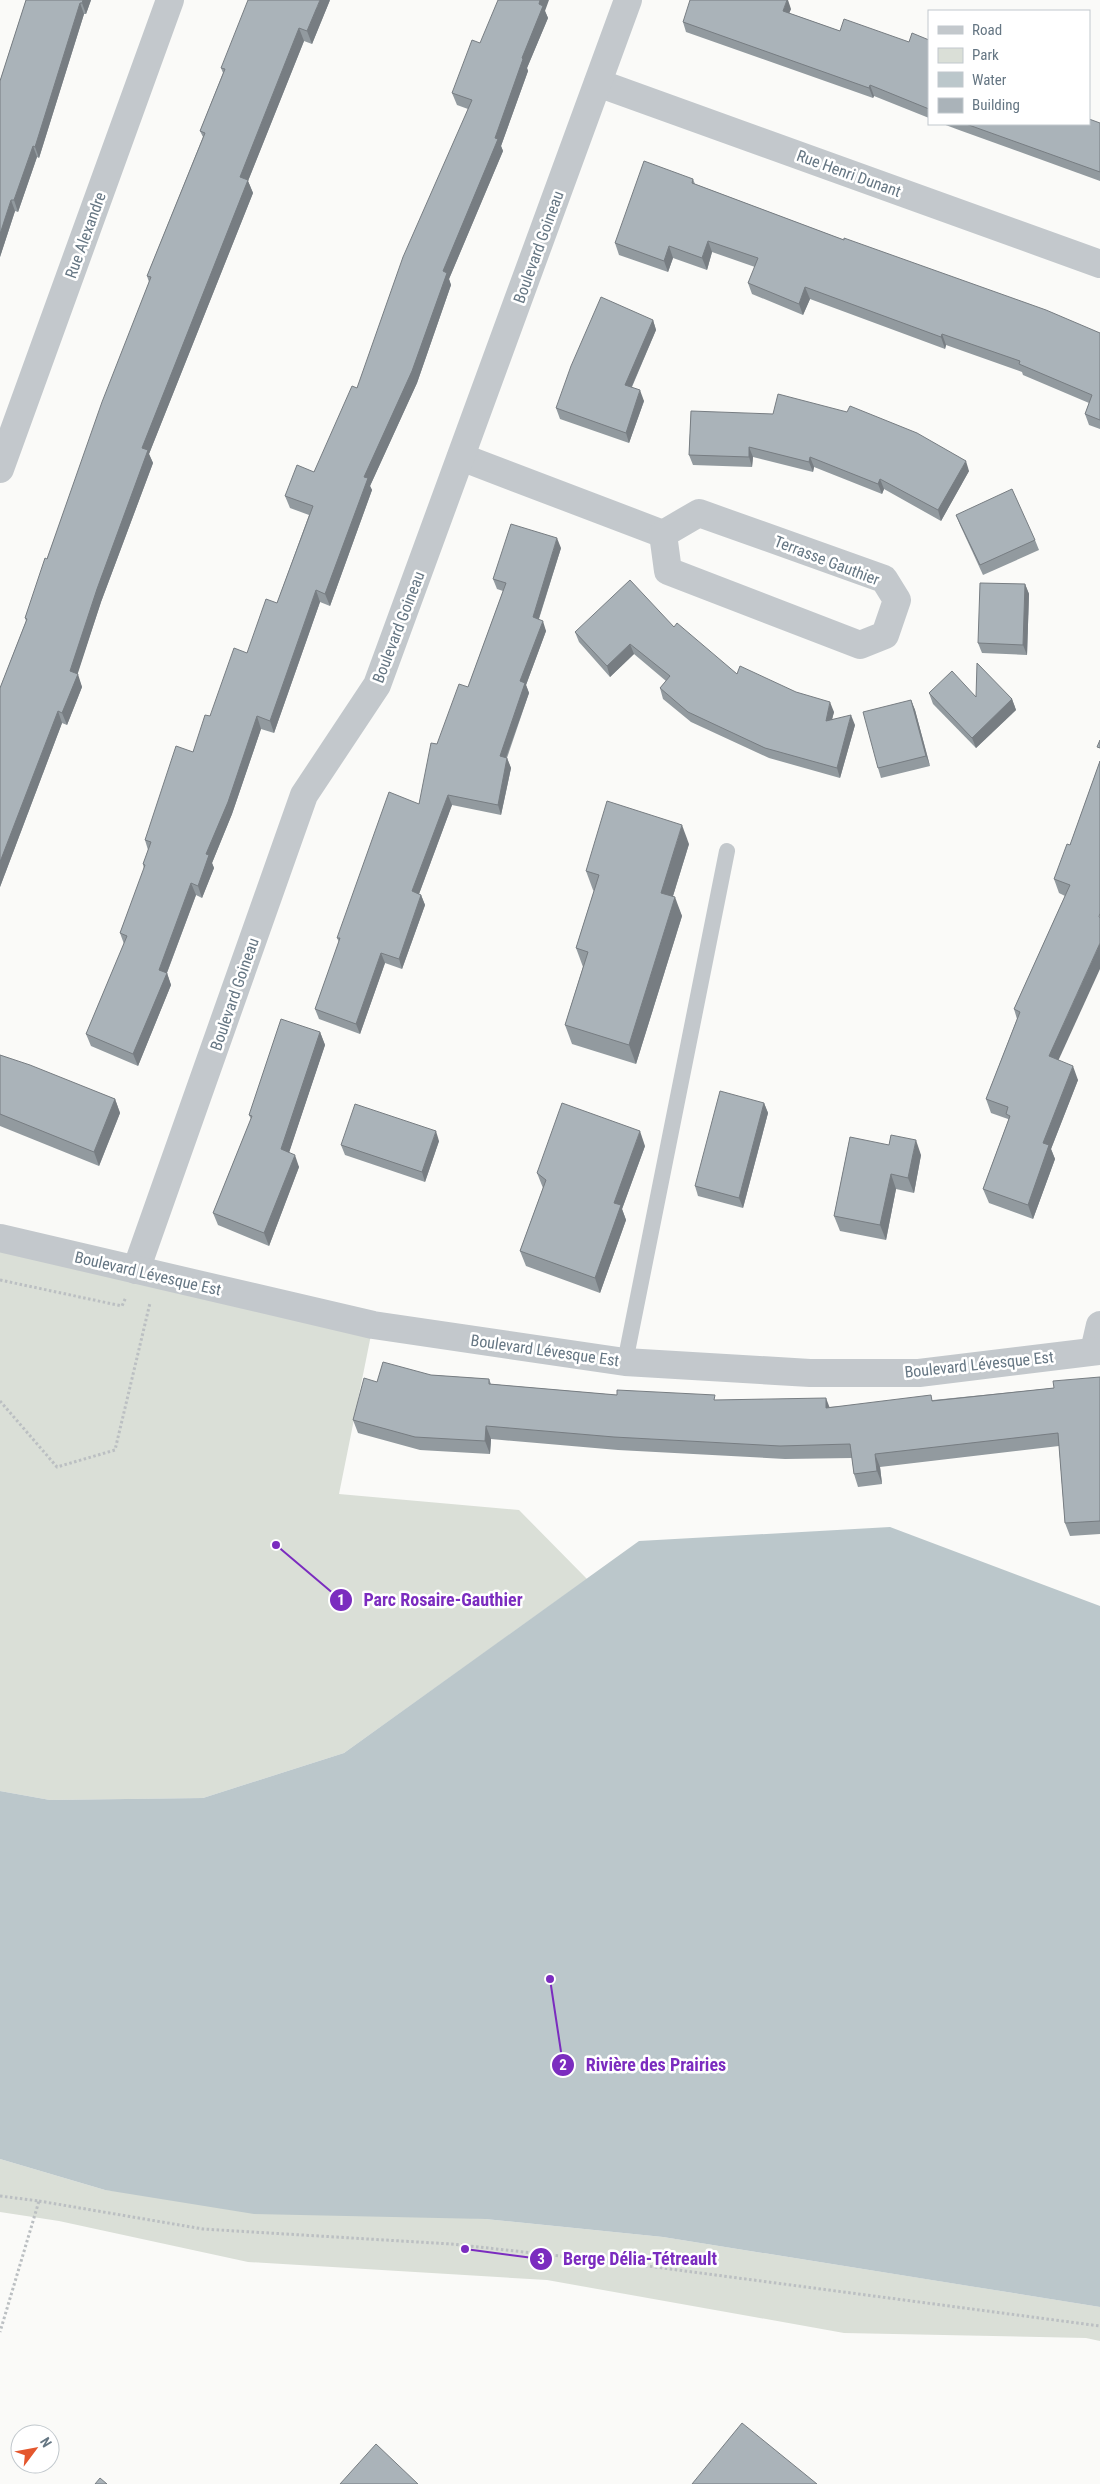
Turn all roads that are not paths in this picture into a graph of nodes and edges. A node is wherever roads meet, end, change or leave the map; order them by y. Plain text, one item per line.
1 (170, 0) edge
2 (628, 0) edge
3 (598, 83) junction
4 (1100, 264) edge
5 (460, 457) junction
6 (0, 469) edge
7 (663, 534) junction
8 (726, 852) dead end
9 (0, 1238) edge
10 (146, 1272) junction
11 (1100, 1325) edge
12 (1097, 1351) edge
13 (624, 1362) junction

1 - 6 street, Rue Alexandre
2 - 3 street, Boulevard Goineau
3 - 4 street, Rue Henri Dunant
3 - 5 street, Boulevard Goineau
5 - 7 street
5 - 10 street, Boulevard Goineau
7 - 7 street, Terrasse Gauthier
8 - 13 lane
9 - 10 street, Boulevard Lévesque Est
10 - 13 street, Boulevard Lévesque Est
11 - 12 street
12 - 13 street, Boulevard Lévesque Est

